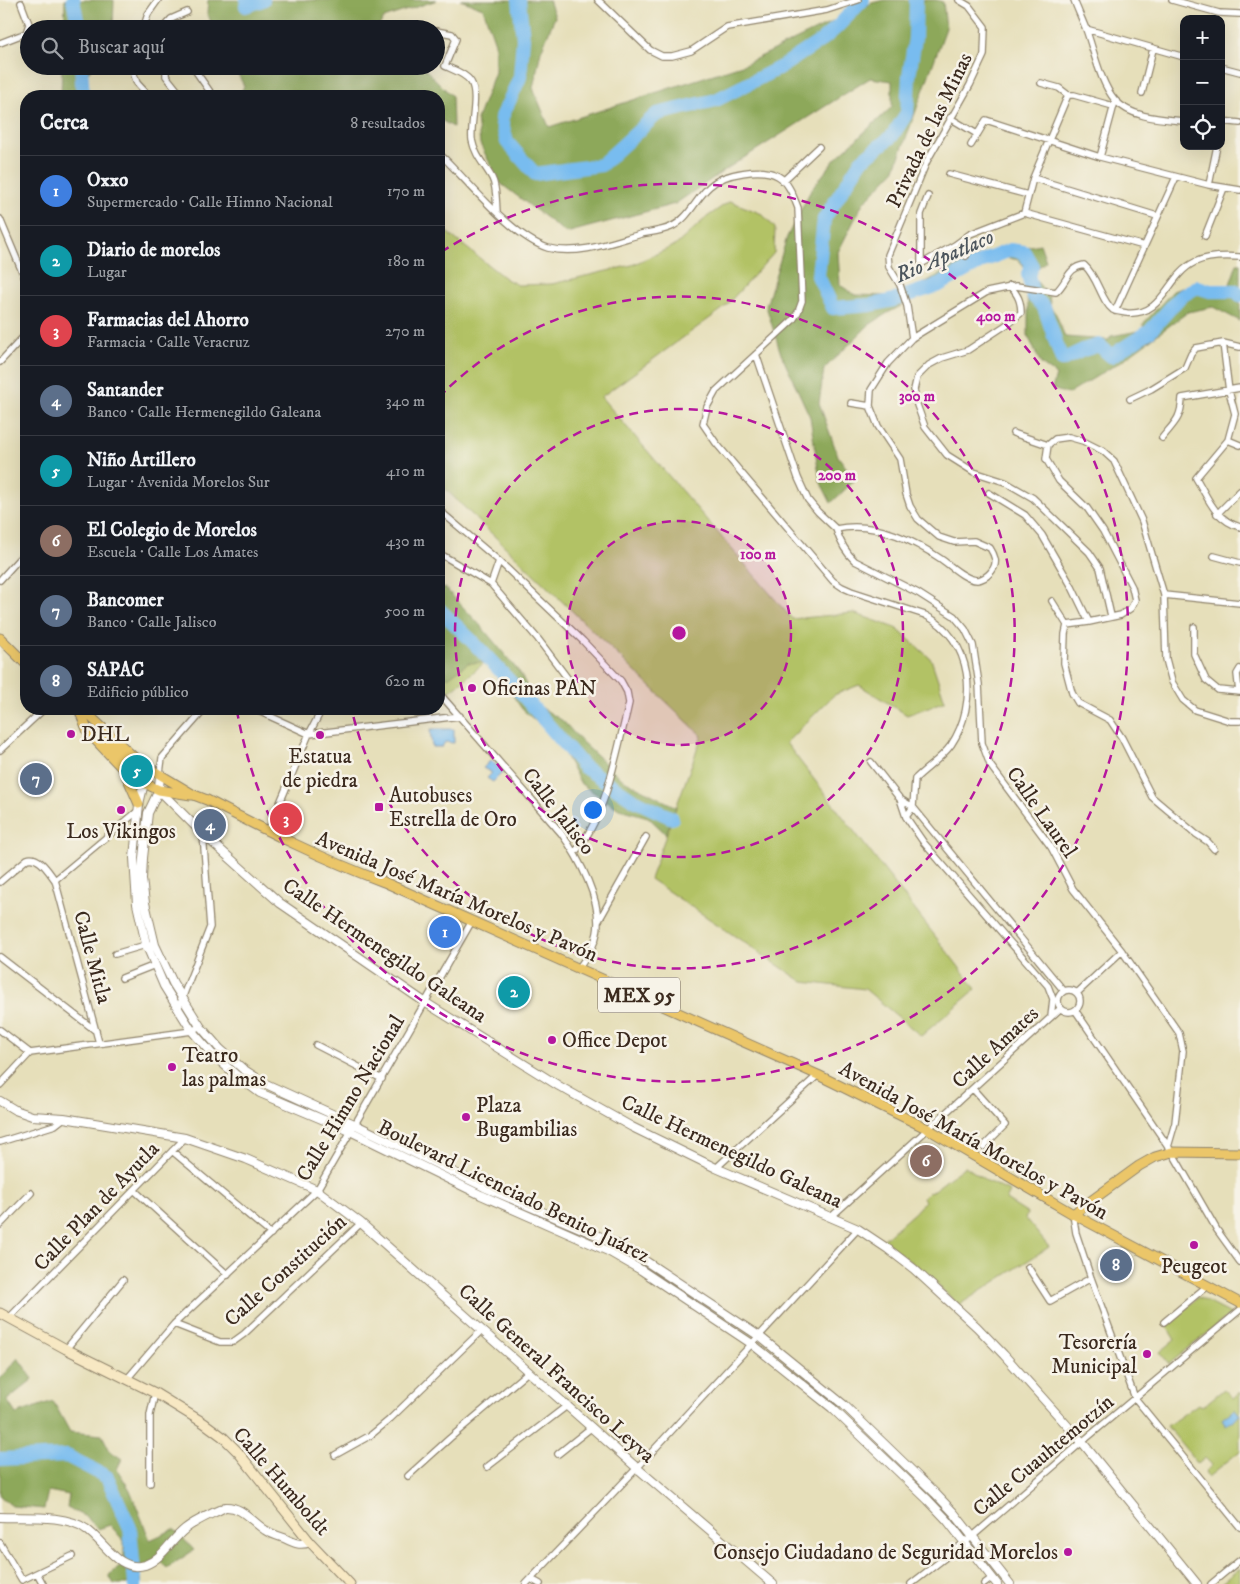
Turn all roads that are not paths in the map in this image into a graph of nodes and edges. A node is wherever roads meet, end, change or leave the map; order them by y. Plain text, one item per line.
1 (158, 0) edge
2 (598, 0) edge
3 (858, 0) edge
4 (960, 0) edge
5 (1074, 0) edge
6 (1172, 0) edge
7 (21, 3) dead end
8 (187, 12) dead end
9 (1240, 14) edge
10 (27, 20) edge
11 (146, 20) edge
12 (171, 20) edge
13 (1086, 29) junction
14 (445, 33) edge
15 (20, 35) edge
16 (0, 43) edge
17 (1153, 49) junction
18 (1180, 56) edge
19 (445, 66) edge
20 (445, 66) edge
21 (1225, 68) edge
22 (1240, 72) edge
23 (134, 75) edge
24 (166, 75) edge
25 (198, 75) edge
26 (1041, 83) dead end
27 (143, 90) edge
28 (177, 90) edge
29 (209, 90) edge
30 (1142, 93) dead end
31 (1068, 95) junction
32 (1114, 103) junction
33 (950, 118) junction
34 (1180, 121) edge
35 (1225, 121) edge
36 (1240, 123) edge
37 (977, 134) junction
38 (1050, 142) junction
39 (971, 145) dead end
40 (819, 147) dead end
41 (1216, 150) edge
42 (1100, 157) junction
43 (445, 158) edge
44 (949, 174) dead end
45 (1176, 177) junction
46 (1033, 178) junction
47 (783, 181) junction
48 (1209, 185) junction
49 (1224, 188) junction
50 (1240, 190) edge
51 (1028, 195) junction
52 (928, 196) dead end
53 (497, 212) junction
54 (1024, 213) junction
55 (1157, 216) junction
56 (0, 219) edge
57 (1205, 236) dead end
58 (955, 245) junction
59 (1144, 246) junction
60 (966, 256) dead end
61 (1240, 257) edge
62 (20, 267) edge
63 (1010, 286) junction
64 (1114, 311) junction
65 (912, 338) junction
66 (20, 340) edge
67 (1223, 343) junction
68 (1240, 347) edge
69 (756, 354) junction
70 (0, 362) edge
71 (1240, 388) edge
72 (1229, 391) junction
73 (1130, 399) dead end
74 (851, 403) dead end
75 (870, 406) junction
76 (1013, 433) dead end
77 (1162, 438) dead end
78 (1228, 440) junction
79 (1048, 445) junction
80 (1240, 445) edge
81 (1240, 490) edge
82 (989, 494) dead end
83 (1217, 514) junction
84 (445, 515) edge
85 (1240, 527) edge
86 (836, 529) junction
87 (1214, 556) dead end
88 (20, 557) edge
89 (445, 557) edge
90 (499, 561) junction
91 (1240, 562) edge
92 (0, 580) edge
93 (491, 584) junction
94 (1164, 595) junction
95 (1052, 602) dead end
96 (1240, 603) edge
97 (1111, 616) junction
98 (1089, 622) junction
99 (1068, 625) junction
100 (1194, 627) dead end
101 (0, 638) edge
102 (20, 658) edge
103 (1240, 669) edge
104 (568, 679) dead end
105 (1239, 692) edge
106 (445, 700) edge
107 (38, 715) edge
108 (81, 715) edge
109 (83, 715) edge
110 (88, 715) edge
111 (200, 715) edge
112 (267, 715) edge
113 (319, 715) edge
114 (460, 716) junction
115 (1240, 721) edge
116 (309, 734) junction
117 (0, 750) edge
118 (871, 762) dead end
119 (160, 773) junction
120 (144, 783) junction
121 (158, 790) junction
122 (194, 796) junction
123 (900, 799) junction
124 (139, 807) junction
125 (913, 807) junction
126 (906, 817) junction
127 (268, 831) junction
128 (203, 834) junction
129 (646, 837) dead end
130 (1214, 849) dead end
131 (574, 852) junction
132 (55, 880) junction
133 (0, 882) edge
134 (472, 921) junction
135 (598, 922) junction
136 (150, 943) junction
137 (1122, 951) junction
138 (115, 954) dead end
139 (0, 958) edge
140 (155, 964) junction
141 (579, 968) junction
142 (122, 978) dead end
143 (1064, 991) junction
144 (1077, 993) junction
145 (183, 1000) junction
146 (426, 1003) junction
147 (1061, 1008) junction
148 (178, 1009) junction
149 (1075, 1010) junction
150 (1051, 1017) junction
151 (200, 1026) junction
152 (0, 1030) edge
153 (96, 1031) junction
154 (192, 1031) junction
155 (99, 1043) junction
156 (316, 1045) dead end
157 (30, 1053) junction
158 (818, 1074) junction
159 (382, 1079) junction
160 (0, 1085) edge
161 (973, 1089) junction
162 (0, 1101) edge
163 (64, 1118) junction
164 (352, 1128) junction
165 (928, 1129) junction
166 (185, 1138) junction
167 (0, 1142) edge
168 (983, 1147) dead end
169 (1170, 1150) junction
170 (172, 1151) junction
171 (1240, 1153) edge
172 (716, 1168) junction
173 (134, 1190) junction
174 (317, 1190) junction
175 (31, 1193) dead end
176 (1073, 1214) junction
177 (831, 1217) junction
178 (361, 1223) junction
179 (0, 1225) edge
180 (858, 1229) junction
181 (271, 1234) junction
182 (612, 1242) junction
183 (608, 1251) junction
184 (1240, 1262) edge
185 (1028, 1267) dead end
186 (228, 1275) junction
187 (1091, 1278) junction
188 (123, 1280) dead end
189 (1207, 1286) junction
190 (1240, 1303) edge
191 (1240, 1310) edge
192 (0, 1313) edge
193 (9, 1318) junction
194 (1164, 1322) dead end
195 (174, 1324) junction
196 (482, 1330) junction
197 (759, 1336) junction
198 (752, 1344) junction
199 (66, 1349) junction
200 (529, 1370) junction
201 (127, 1380) junction
202 (155, 1393) junction
203 (1135, 1398) junction
204 (568, 1405) junction
205 (592, 1427) junction
206 (1082, 1442) junction
207 (558, 1454) dead end
208 (335, 1455) dead end
209 (487, 1467) dead end
210 (637, 1468) junction
211 (408, 1476) dead end
212 (150, 1483) dead end
213 (0, 1517) edge
214 (1240, 1526) edge
215 (973, 1536) junction
216 (310, 1542) junction
217 (0, 1543) edge
218 (965, 1543) junction
219 (72, 1556) dead end
220 (1240, 1560) edge
221 (37, 1573) junction
222 (995, 1581) edge
223 (529, 1582) edge
224 (43, 1584) edge
225 (350, 1584) edge
226 (540, 1584) edge
227 (773, 1584) edge
228 (911, 1584) edge
229 (984, 1584) edge
230 (1010, 1584) edge
231 (1197, 1584) edge
232 (1210, 1584) edge

1 - 11 street
2 - 3 street
4 - 33 street, Privada de las Minas
5 - 13 street
6 - 9 street
7 - 10 street
8 - 12 street
13 - 17 street
13 - 32 street
14 - 19 street
15 - 16 street
17 - 18 street
17 - 30 street
20 - 53 street
21 - 22 street
23 - 27 street
24 - 28 street
25 - 29 street
26 - 31 street
31 - 32 street
31 - 38 street
32 - 34 street
32 - 42 street
33 - 37 street
33 - 65 street, Privada de las Minas
35 - 36 street
37 - 38 street
37 - 39 street
38 - 42 street
38 - 46 street
40 - 47 street
41 - 48 street
42 - 45 street
43 - 53 street
44 - 51 street
45 - 48 street
45 - 55 street
46 - 51 street
46 - 55 street
47 - 53 street
47 - 69 street
48 - 49 street
49 - 50 street
49 - 57 street
51 - 54 street
52 - 58 street
54 - 58 street
54 - 59 street
55 - 59 street
56 - 62 street
58 - 60 street
59 - 64 street
61 - 64 street
63 - 64 street
63 - 65 street
63 - 97 street
65 - 75 street
66 - 70 street
67 - 68 street
67 - 72 street
67 - 73 street
69 - 86 street, Calle Laurel
69 - 125 street
71 - 72 street
72 - 77 street
72 - 78 street
74 - 75 street
75 - 86 street
76 - 79 street
78 - 80 street
78 - 83 street
79 - 94 street
79 - 97 street
81 - 83 street
82 - 98 street
83 - 85 street
84 - 90 street
86 - 137 street, Calle Laurel
87 - 91 street
88 - 92 street
89 - 93 street
90 - 93 street
90 - 131 street
93 - 104 street
94 - 96 street
94 - 115 street
95 - 99 street
97 - 98 street
98 - 99 street
99 - 130 street
100 - 105 street
101 - 102 main road
103 - 105 street
106 - 114 street, Calle Jalisco
107 - 117 street
108 - 124 main road
109 - 120 main road, MEX 95
110 - 119 main road, MEX 95
111 - 119 street
112 - 116 street
113 - 116 street
114 - 116 street
114 - 131 street, Calle Jalisco
116 - 127 street
118 - 123 street
119 - 121 street
119 - 122 main road, MEX 95
120 - 121 main road, MEX 95
120 - 124 street, Boulevard Licenciado Benito Juárez
121 - 122 main road, MEX 95
121 - 128 street, Calle Hermenegildo Galeana
121 - 136 street, Boulevard Licenciado Benito Juárez
122 - 127 main road, Avenida José María Morelos y Pavón / MEX 95
123 - 125 street
123 - 126 street
124 - 132 street
124 - 136 street, Boulevard Licenciado Benito Juárez
125 - 126 street
125 - 143 street
126 - 150 street
127 - 134 main road, Avenida José María Morelos y Pavón / MEX 95
128 - 145 street
128 - 146 street, Calle Hermenegildo Galeana
129 - 135 street
131 - 135 street, Calle Jalisco
132 - 133 street
132 - 153 street, Calle Mitla
134 - 141 main road, Avenida José María Morelos y Pavón / MEX 95
134 - 146 street, Calle Himno Nacional
135 - 141 street, Calle Jalisco
136 - 138 street
136 - 140 street, Boulevard Licenciado Benito Juárez
136 - 145 street, Boulevard Licenciado Benito Juárez
137 - 144 street
137 - 169 street, Calle Laurel
139 - 153 street
140 - 142 street
140 - 148 street, Boulevard Licenciado Benito Juárez
141 - 158 main road, Avenida José María Morelos y Pavón / MEX 95
143 - 144 street
143 - 147 street
144 - 149 street
145 - 148 street
145 - 151 street, Boulevard Licenciado Benito Juárez
146 - 159 street, Calle Himno Nacional
146 - 172 street, Calle Hermenegildo Galeana
147 - 149 street
147 - 150 street, Calle Amates
148 - 154 street, Boulevard Licenciado Benito Juárez
149 - 169 street
150 - 161 street, Calle Amates
151 - 154 street
151 - 164 street, Boulevard Licenciado Benito Juárez
152 - 157 street
153 - 155 street, Calle Mitla
154 - 155 street
154 - 164 street, Boulevard Licenciado Benito Juárez
155 - 157 street
156 - 159 street
157 - 160 street
158 - 165 main road, Avenida José María Morelos y Pavón / MEX 95
158 - 172 street
159 - 164 street, Calle Himno Nacional
161 - 165 street, Calle Amates
161 - 168 street
162 - 163 street, Calle General Francisco Leyva
163 - 166 street, Calle General Francisco Leyva
163 - 167 street
164 - 174 street, Calle Himno Nacional
164 - 182 street, Boulevard Licenciado Benito Juárez
164 - 183 street, Boulevard Licenciado Benito Juárez
165 - 176 main road, Avenida José María Morelos y Pavón / MEX 95
165 - 177 street, Calle Amates
166 - 170 street, Calle Plan de Ayutla
166 - 174 street, Calle General Francisco Leyva
169 - 171 main road
169 - 176 main road
169 - 184 street
170 - 173 street, Calle Plan de Ayutla
170 - 181 street
172 - 177 street, Calle Hermenegildo Galeana
173 - 186 street
173 - 193 street, Calle Plan de Ayutla
174 - 178 street, Calle General Francisco Leyva
174 - 181 street, Calle Himno Nacional
175 - 179 street
176 - 187 street
176 - 189 main road, Avenida José María Morelos y Pavón / MEX 95
177 - 180 street, Calle Hermenegildo Galeana
178 - 195 street, Calle Constitución
178 - 196 street, Calle General Francisco Leyva
180 - 197 street
180 - 206 street, Calle Hermenegildo Galeana
181 - 186 street, Calle Himno Nacional
182 - 183 street
182 - 197 street, Boulevard Licenciado Benito Juárez
183 - 198 street, Boulevard Licenciado Benito Juárez
185 - 187 street
186 - 195 street, Calle Himno Nacional
187 - 203 street
188 - 199 street
189 - 190 main road, Avenida José María Morelos y Pavón / MEX 95
189 - 194 street
191 - 203 street, Calle Cuauhtemotzín
192 - 193 main road, Calle Humboldt
193 - 199 main road, Calle Humboldt
195 - 201 street, Calle Himno Nacional
196 - 200 street, Calle General Francisco Leyva
196 - 208 street
197 - 198 street
197 - 215 street, Boulevard Licenciado Benito Juárez
198 - 210 street
198 - 218 street, Boulevard Licenciado Benito Juárez
199 - 201 main road, Calle Humboldt
200 - 204 street, Calle General Francisco Leyva
200 - 211 street
201 - 202 main road, Calle Humboldt
202 - 212 street
202 - 216 main road, Calle Humboldt
203 - 206 street, Calle Cuauhtemotzín
203 - 214 street
204 - 205 street, Calle General Francisco Leyva
204 - 209 street
205 - 207 street
205 - 210 street, Calle General Francisco Leyva
206 - 215 street, Calle Cuauhtemotzín
206 - 231 street, Calle Hermenegildo Galeana
210 - 223 street
210 - 227 street, Calle General Francisco Leyva
213 - 216 street
215 - 218 street, Calle Cuauhtemotzín
215 - 230 street, Boulevard Licenciado Benito Juárez
216 - 225 main road, Calle Humboldt
217 - 221 street
218 - 222 street, Boulevard Licenciado Benito Juárez
218 - 228 street, Calle Cuauhtemotzín
219 - 221 street
220 - 232 street
221 - 224 street
222 - 229 street
223 - 226 street

